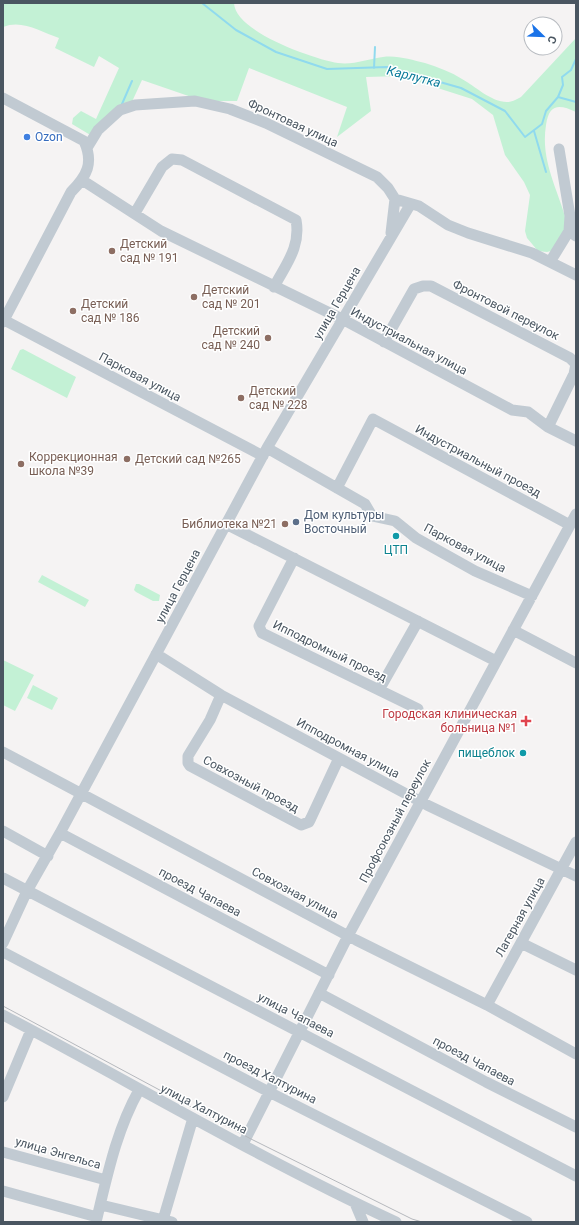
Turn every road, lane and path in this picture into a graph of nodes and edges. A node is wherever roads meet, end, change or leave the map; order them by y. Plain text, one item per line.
1 (3, 98) edge
2 (87, 148) junction
3 (559, 148) dead end
4 (82, 180) junction
5 (395, 199) junction
6 (410, 205) junction
7 (135, 213) junction
8 (574, 232) edge
9 (390, 237) junction
10 (550, 262) junction
11 (576, 275) edge
12 (274, 287) junction
13 (342, 320) junction
14 (4, 321) edge
15 (384, 342) junction
16 (548, 427) junction
17 (576, 441) edge
18 (265, 452) junction
19 (336, 488) junction
20 (576, 514) edge
21 (226, 524) junction
22 (570, 526) junction
23 (294, 558) junction
24 (532, 596) junction
25 (418, 621) junction
26 (513, 630) junction
27 (156, 654) junction
28 (496, 661) junction
29 (576, 663) edge
30 (379, 690) junction
31 (221, 695) junction
32 (418, 709) dead end
33 (3, 752) edge
34 (339, 758) junction
35 (81, 792) junction
36 (420, 802) junction
37 (3, 831) edge
38 (60, 833) junction
39 (576, 842) edge
40 (48, 856) junction
41 (562, 868) junction
42 (576, 876) edge
43 (3, 878) edge
44 (27, 891) junction
45 (348, 936) junction
46 (3, 943) edge
47 (521, 943) junction
48 (3, 952) edge
49 (576, 970) edge
50 (329, 975) junction
51 (319, 993) junction
52 (487, 1005) junction
53 (3, 1015) edge
54 (31, 1030) junction
55 (300, 1032) junction
56 (576, 1054) edge
57 (139, 1090) junction
58 (269, 1092) junction
59 (3, 1097) edge
60 (193, 1118) junction
61 (576, 1127) edge
62 (243, 1144) junction
63 (3, 1152) edge
64 (576, 1176) edge
65 (106, 1180) junction
66 (3, 1191) edge
67 (355, 1203) junction
68 (101, 1205) junction
69 (96, 1220) edge
70 (167, 1221) edge
71 (363, 1222) edge
72 (396, 1222) edge
73 (527, 1222) edge

1 - 2 street
2 - 4 street
2 - 5 street, Фронтовая улица
3 - 8 street
4 - 7 street, Индустриальная улица
4 - 14 street
5 - 6 street
5 - 9 street
6 - 9 street, улица Герцена
6 - 10 street
7 - 12 street, Индустриальная улица
7 - 12 street
8 - 10 street
9 - 13 street, улица Герцена
10 - 11 street
12 - 13 street, Индустриальная улица
13 - 15 street, Индустриальная улица
13 - 18 street, улица Герцена
14 - 18 street, Парковая улица
15 - 16 street, Индустриальная улица
15 - 16 street, Фронтовой переулок
16 - 17 street, Индустриальная улица
18 - 19 street, Парковая улица
18 - 21 street, улица Герцена
19 - 22 street, Индустриальный проезд
19 - 24 street, Парковая улица
20 - 22 street, Профсоюзный переулок
21 - 23 street
21 - 27 street, улица Герцена
22 - 24 street, Профсоюзный переулок
23 - 25 street
23 - 30 street, Ипподромный проезд
24 - 26 street, Профсоюзный переулок
25 - 28 street
25 - 30 street
26 - 28 street, Профсоюзный переулок
26 - 29 street
27 - 31 street, Ипподромная улица
27 - 35 street, улица Герцена
28 - 36 street, Профсоюзный переулок
30 - 32 street, Ипподромный проезд
31 - 34 street, Ипподромная улица
31 - 34 street, Совхозный проезд
33 - 35 street, Совхозная улица
34 - 36 street, Ипподромная улица
35 - 38 street, улица Герцена
35 - 45 street, Совхозная улица
36 - 41 street, Ипподромная улица
36 - 45 street, Профсоюзный переулок
37 - 40 street
38 - 40 street, улица Герцена
38 - 50 street, проезд Чапаева
39 - 41 street, Лагерная улица
40 - 44 street, улица Герцена
41 - 42 street, Ипподромная улица
41 - 47 street, Лагерная улица
43 - 44 street, улица Чапаева
44 - 46 street, улица Герцена
44 - 55 street, улица Чапаева
45 - 50 street, Профсоюзный переулок
45 - 52 street, Совхозная улица
47 - 49 street
47 - 52 street, Лагерная улица
48 - 58 street, проезд Халтурина
50 - 51 street, Профсоюзный переулок
51 - 55 street, Профсоюзный переулок
51 - 61 street, проезд Чапаева
52 - 56 street, Совхозная улица
53 - 54 street, улица Халтурина
54 - 57 street, улица Халтурина
54 - 59 street
55 - 58 street, Профсоюзный переулок
55 - 64 street, улица Чапаева
57 - 60 street, улица Халтурина
57 - 65 street
58 - 62 street, Профсоюзный переулок
58 - 73 street, проезд Халтурина
60 - 62 street, улица Халтурина
60 - 70 street
62 - 67 street, улица Халтурина
63 - 65 street, улица Энгельса
65 - 68 street
66 - 69 street
67 - 71 street
67 - 72 street, улица Халтурина
68 - 69 street
68 - 70 street

